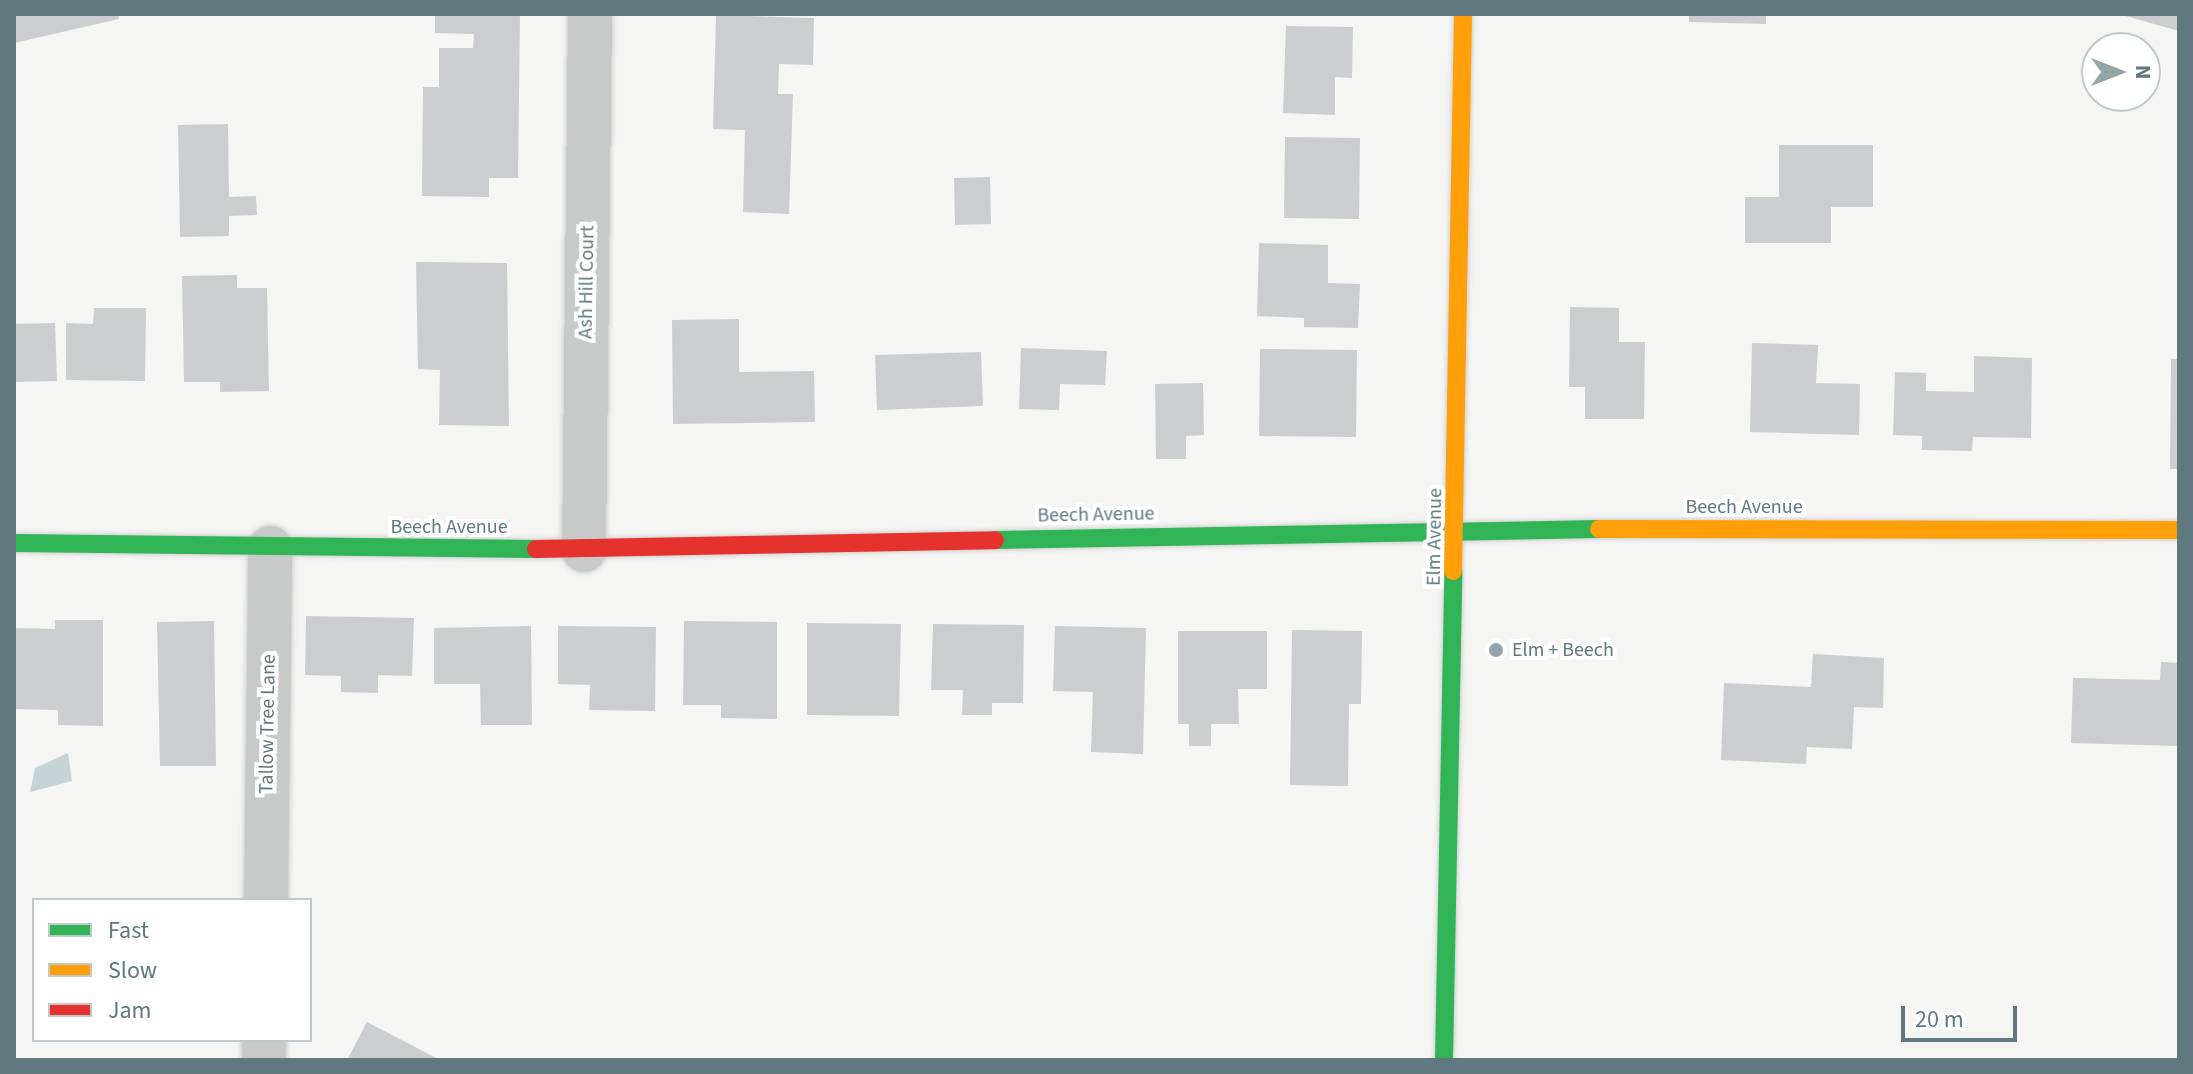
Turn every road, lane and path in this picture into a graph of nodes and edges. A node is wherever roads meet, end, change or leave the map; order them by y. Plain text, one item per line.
1 (590, 14) edge
2 (1463, 14) edge
3 (1457, 529) junction
4 (2179, 530) edge
5 (14, 543) edge
6 (270, 548) junction
7 (584, 550) junction
8 (266, 898) edge
9 (1444, 1060) edge

1 - 7 street, Ash Hill Court
2 - 3 street, Elm Avenue
3 - 4 street, Beech Avenue
3 - 7 street, Beech Avenue
3 - 9 street, Elm Avenue
5 - 6 street, Beech Avenue
6 - 7 street, Beech Avenue
6 - 8 street, Tallow Tree Lane

